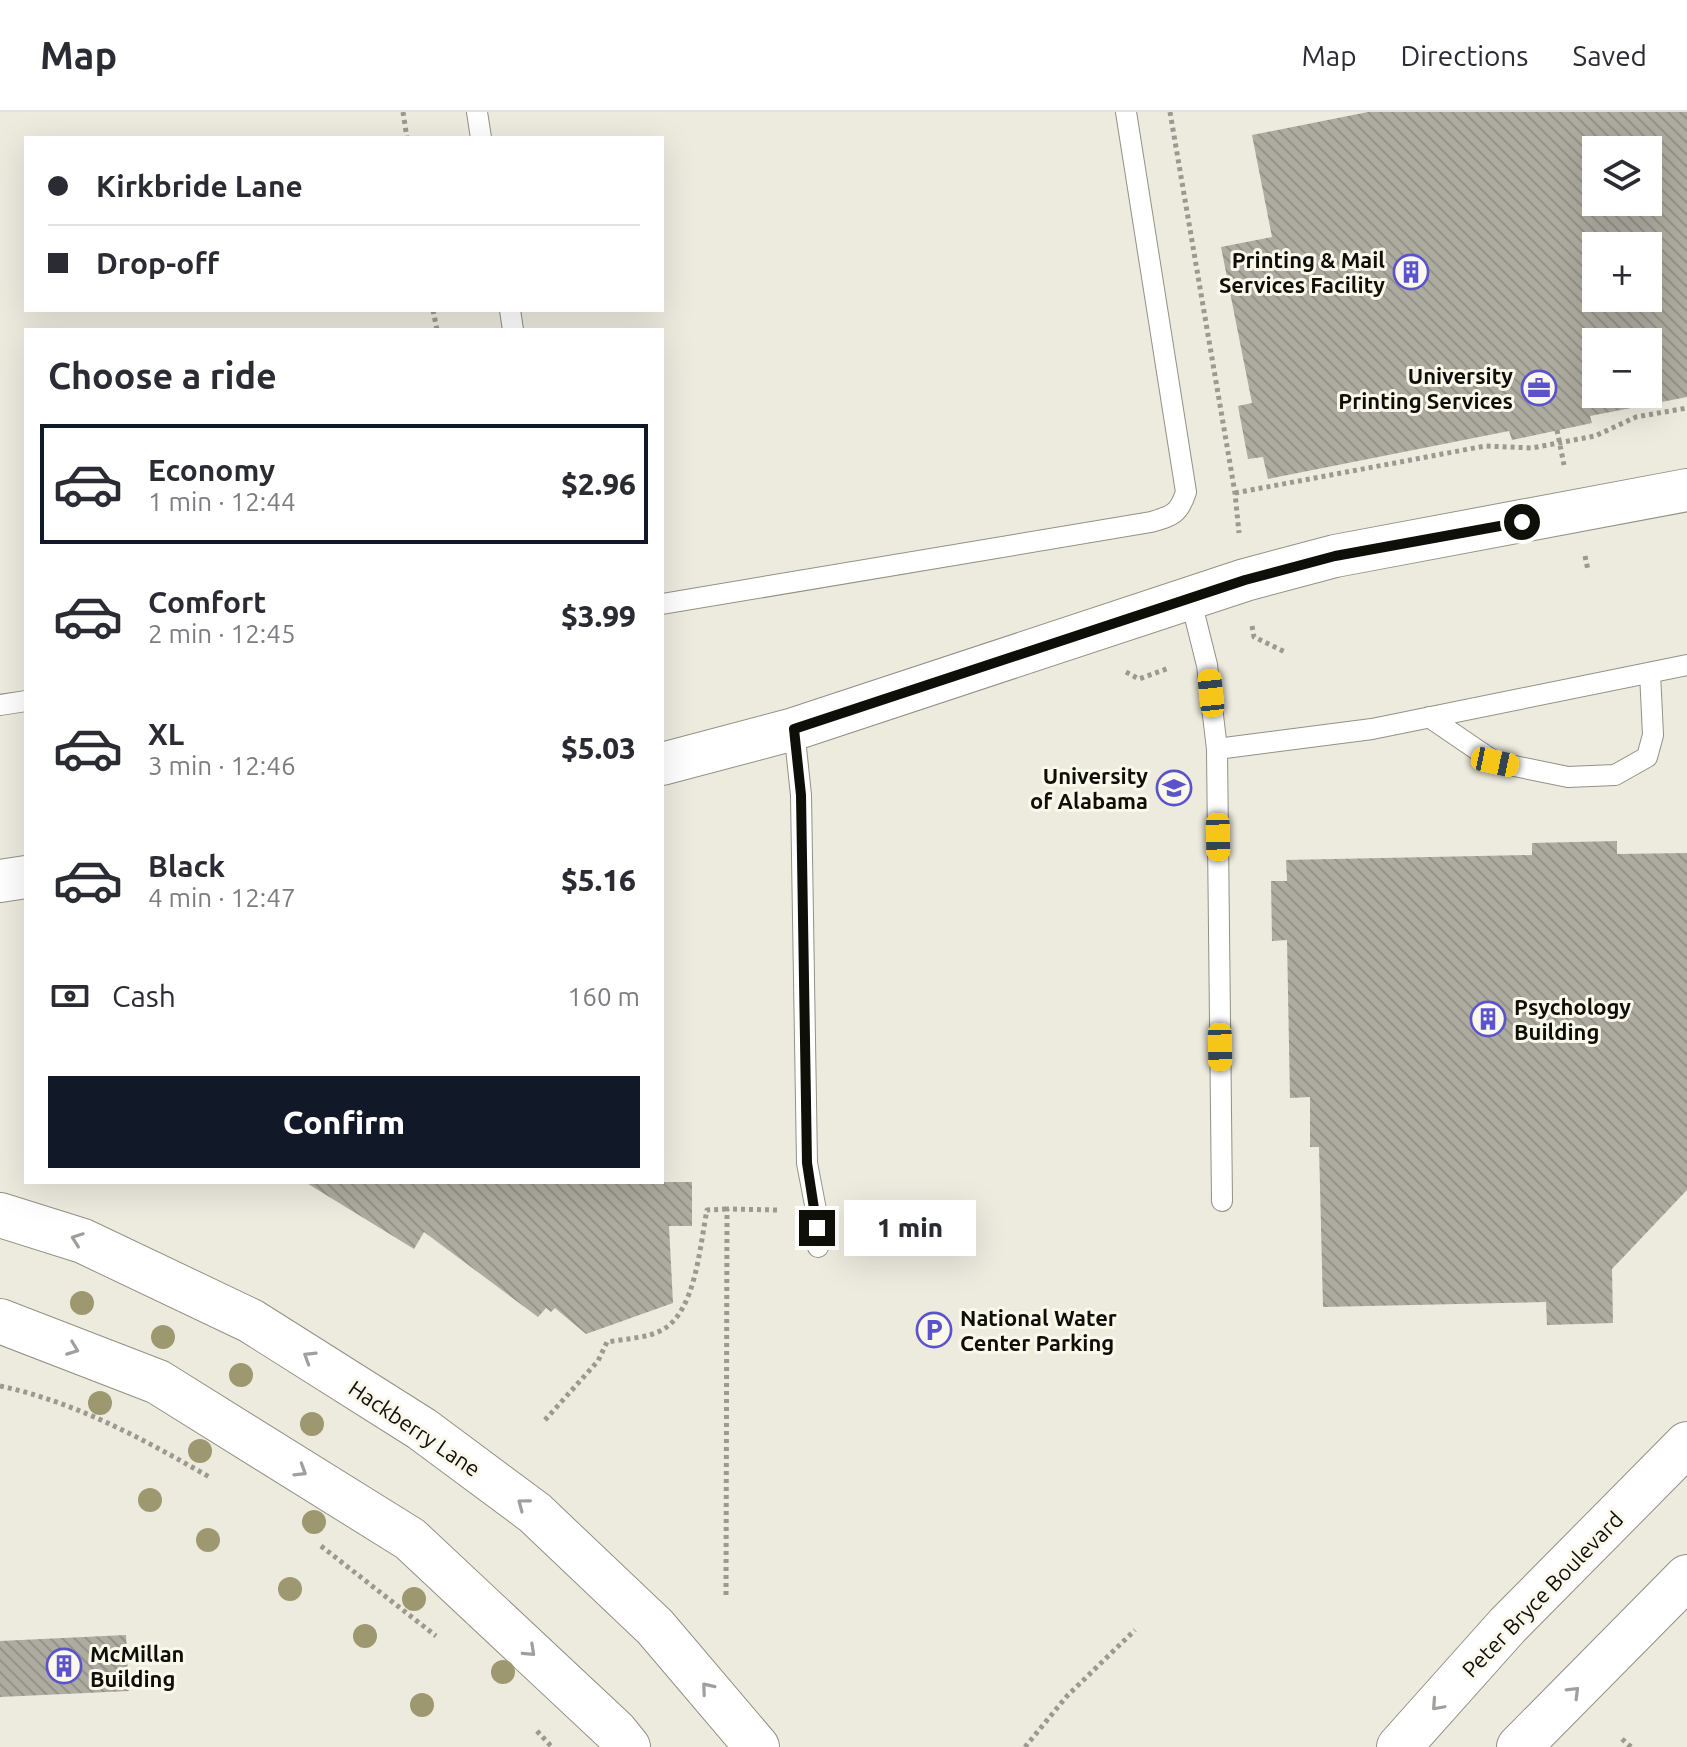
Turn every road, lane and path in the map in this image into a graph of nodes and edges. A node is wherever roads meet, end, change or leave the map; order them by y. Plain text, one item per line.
1 (403, 112) edge
2 (477, 112) edge
3 (1126, 112) edge
4 (1170, 112) edge
5 (407, 136) edge
6 (481, 136) edge
7 (1687, 408) edge
8 (1557, 430) dead end
9 (1559, 443) junction
10 (1565, 470) dead end
11 (1687, 490) edge
12 (1235, 493) junction
13 (1239, 536) dead end
14 (1190, 597) junction
15 (664, 604) edge
16 (1687, 665) edge
17 (1650, 673) junction
18 (24, 701) edge
19 (0, 705) edge
20 (1429, 717) junction
21 (794, 729) junction
22 (1217, 749) junction
23 (664, 763) edge
24 (24, 877) edge
25 (0, 881) edge
26 (1222, 1201) dead end
27 (727, 1209) junction
28 (778, 1210) dead end
29 (0, 1215) edge
30 (818, 1247) dead end
31 (0, 1321) edge
32 (0, 1386) edge
33 (545, 1420) dead end
34 (1687, 1444) edge
35 (221, 1484) dead end
36 (313, 1540) dead end
37 (1687, 1577) edge
38 (726, 1595) dead end
39 (1135, 1630) dead end
40 (446, 1644) dead end
41 (531, 1724) dead end
42 (1622, 1739) dead end
43 (552, 1747) edge
44 (628, 1747) edge
45 (757, 1747) edge
46 (1025, 1747) edge
47 (1399, 1747) edge
48 (1519, 1747) edge
49 (1631, 1747) edge

1 - 5 path
2 - 6 lane
3 - 15 lane
4 - 12 path
7 - 9 path
8 - 9 path
9 - 10 path
9 - 12 path
11 - 14 street
12 - 13 path
14 - 21 street
14 - 22 lane
16 - 17 lane
17 - 20 lane
17 - 20 lane
18 - 19 lane
20 - 22 lane
21 - 23 street
21 - 30 lane
22 - 26 lane
24 - 25 street
27 - 28 path
27 - 33 path
27 - 38 path
45 -> 29 street, Hackberry Lane
31 -> 44 street
32 - 35 path
34 -> 47 street, Peter Bryce Boulevard
36 - 40 path
48 -> 37 street
39 - 46 path
41 - 43 path
42 - 49 path

